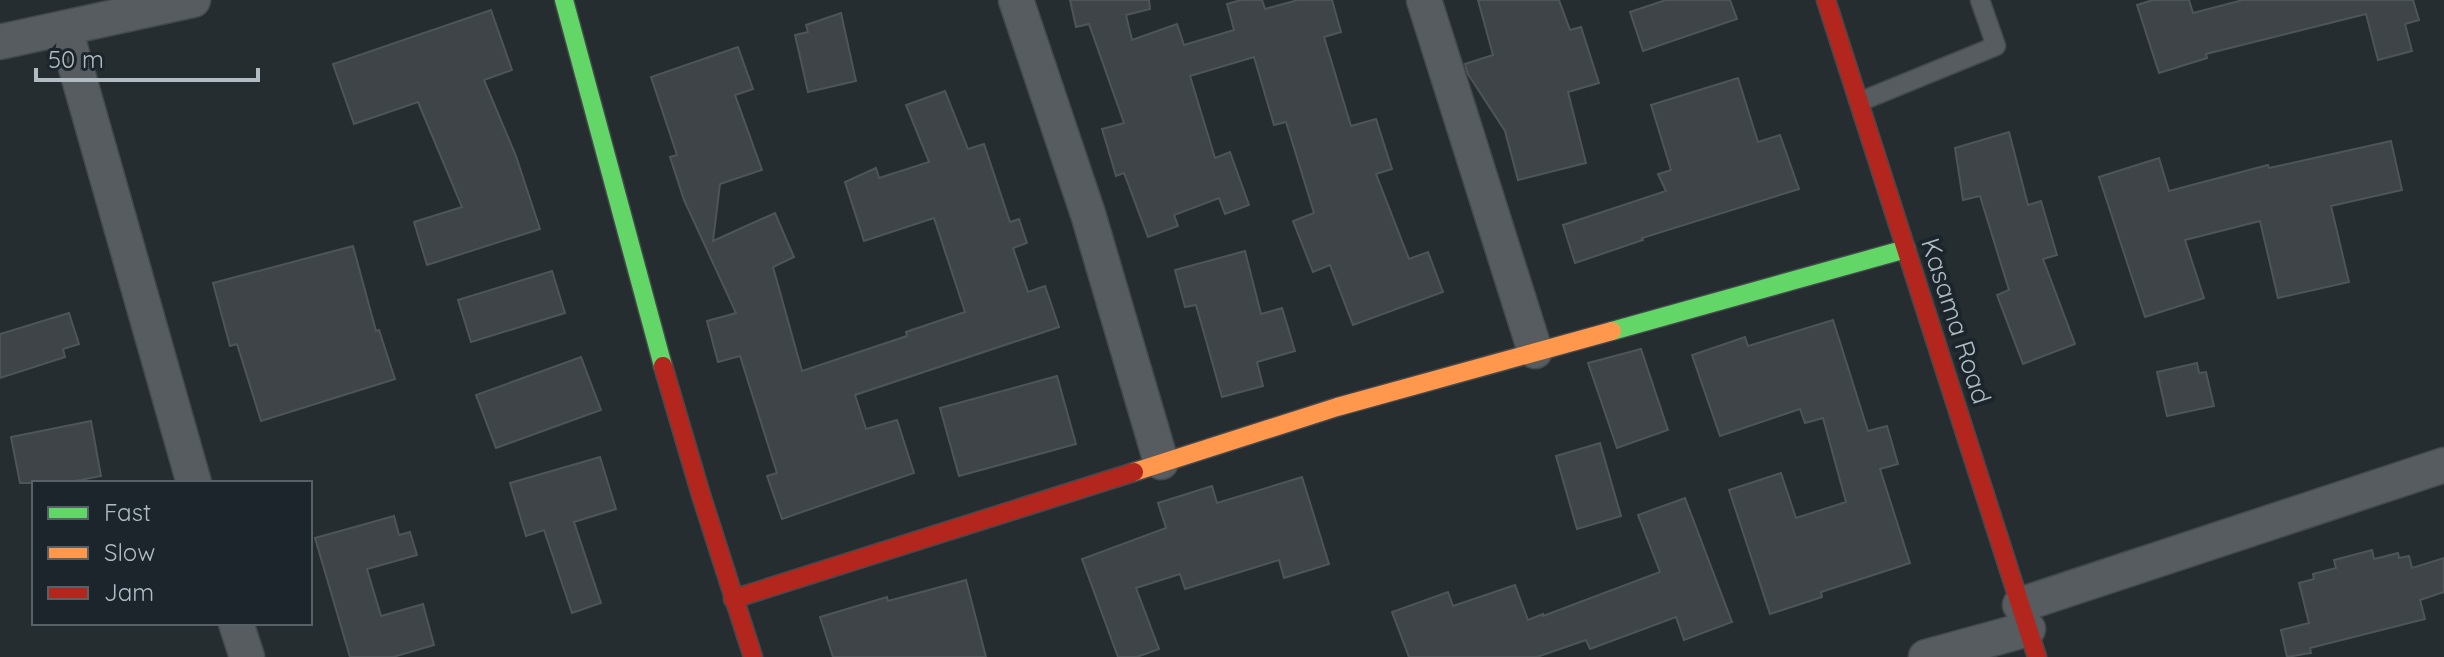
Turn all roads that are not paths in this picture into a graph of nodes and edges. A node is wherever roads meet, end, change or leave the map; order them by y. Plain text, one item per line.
1 (193, 0) edge
2 (564, 0) edge
3 (1016, 0) edge
4 (1424, 0) edge
5 (1826, 0) edge
6 (1980, 0) edge
7 (65, 29) junction
8 (0, 42) edge
9 (1859, 103) junction
10 (1906, 249) junction
11 (1535, 351) junction
12 (1161, 462) junction
13 (2444, 465) edge
14 (193, 481) edge
15 (733, 599) junction
16 (237, 625) edge
17 (2028, 631) edge
18 (247, 657) edge
19 (753, 657) edge
20 (1926, 657) edge

1 - 7 street
2 - 15 street
3 - 12 street
4 - 11 street
5 - 9 street, Kasama Road
6 - 9 lane
7 - 8 street
7 - 14 street
9 - 10 street, Kasama Road
10 - 11 street
10 - 17 street, Kasama Road
11 - 12 street
12 - 15 street
13 - 17 street
15 - 19 street
16 - 18 street
17 - 20 street

